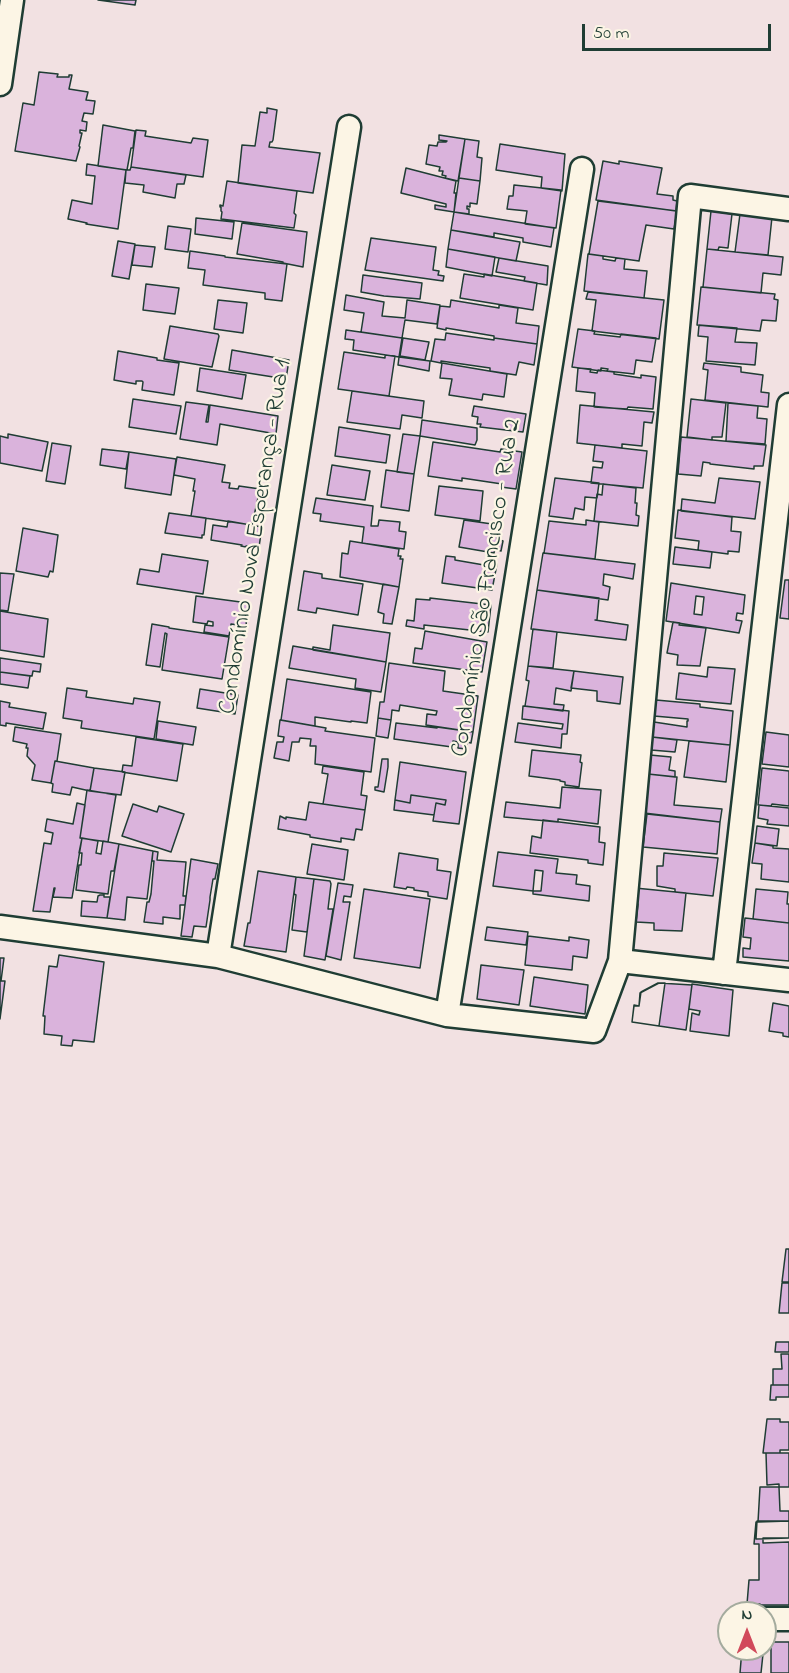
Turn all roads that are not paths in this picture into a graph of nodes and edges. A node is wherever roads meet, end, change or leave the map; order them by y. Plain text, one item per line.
1 (12, 0) edge
2 (3, 37) edge
3 (0, 84) edge
4 (349, 127) dead end
5 (582, 169) dead end
6 (789, 209) edge
7 (789, 405) edge
8 (786, 459) edge
9 (0, 927) edge
10 (218, 956) junction
11 (620, 961) junction
12 (724, 973) junction
13 (789, 980) edge
14 (447, 1015) junction

1 - 2 street
2 - 3 street
4 - 10 street, Condomínio Nova Esperança - Rua 1
5 - 14 street, Condomínio São Francisco - Rua 2
6 - 11 street
7 - 8 street
8 - 12 street
9 - 10 street
10 - 14 street
11 - 12 street
11 - 14 street
12 - 13 street

